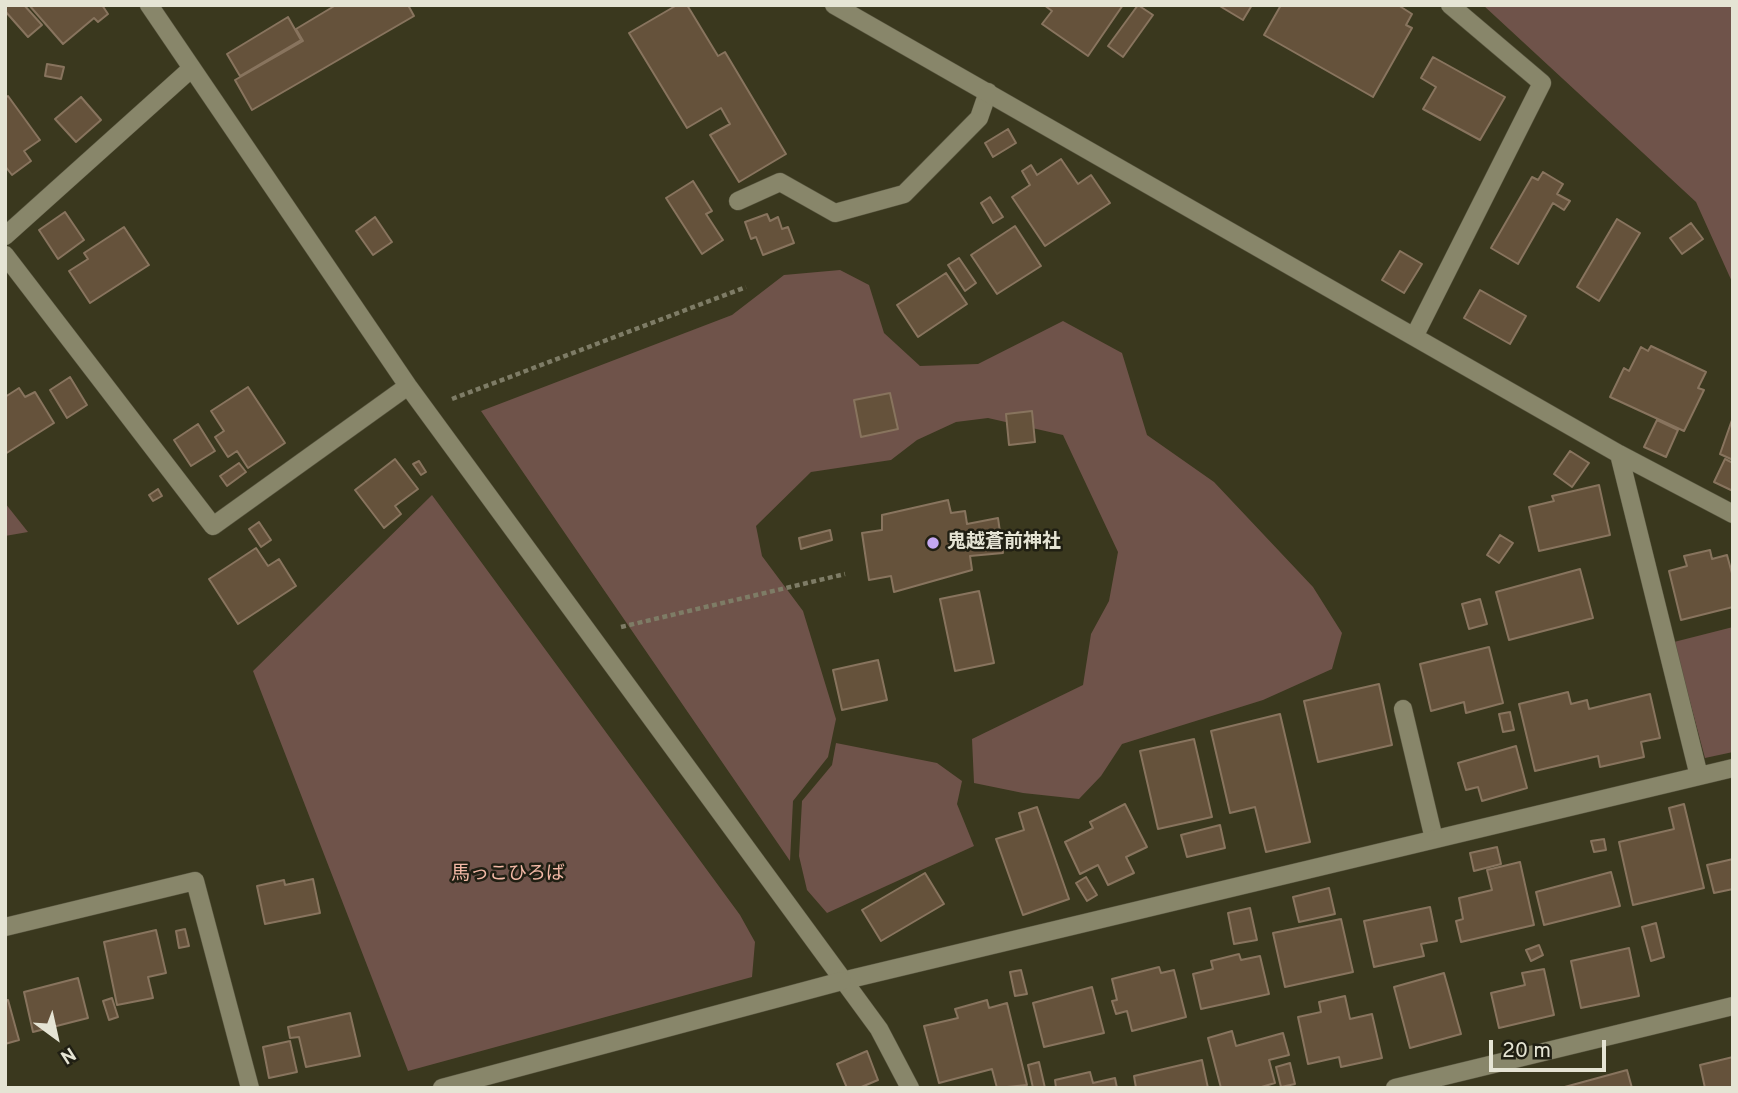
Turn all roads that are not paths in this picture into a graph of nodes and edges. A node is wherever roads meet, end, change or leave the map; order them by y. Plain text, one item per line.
1 (149, 5) edge
2 (834, 5) edge
3 (1450, 5) edge
4 (192, 68) junction
5 (988, 92) junction
6 (738, 201) dead end
7 (5, 236) edge
8 (5, 255) edge
9 (1415, 335) junction
10 (408, 386) junction
11 (1619, 454) junction
12 (1733, 514) edge
13 (1403, 709) dead end
14 (1733, 768) edge
15 (1699, 776) junction
16 (1434, 839) junction
17 (5, 927) edge
18 (842, 981) junction
19 (1733, 1006) edge
20 (250, 1088) edge
21 (442, 1088) edge
22 (909, 1088) edge
23 (1395, 1088) edge

1 - 4 street
2 - 5 street
3 - 9 street
4 - 7 street
4 - 10 street
5 - 6 street
5 - 9 street
8 - 10 street
9 - 11 street
10 - 18 street
11 - 12 street
11 - 15 street
13 - 16 street
14 - 15 street
15 - 16 street
16 - 18 street
17 - 20 street
18 - 21 street
18 - 22 street
19 - 23 street

